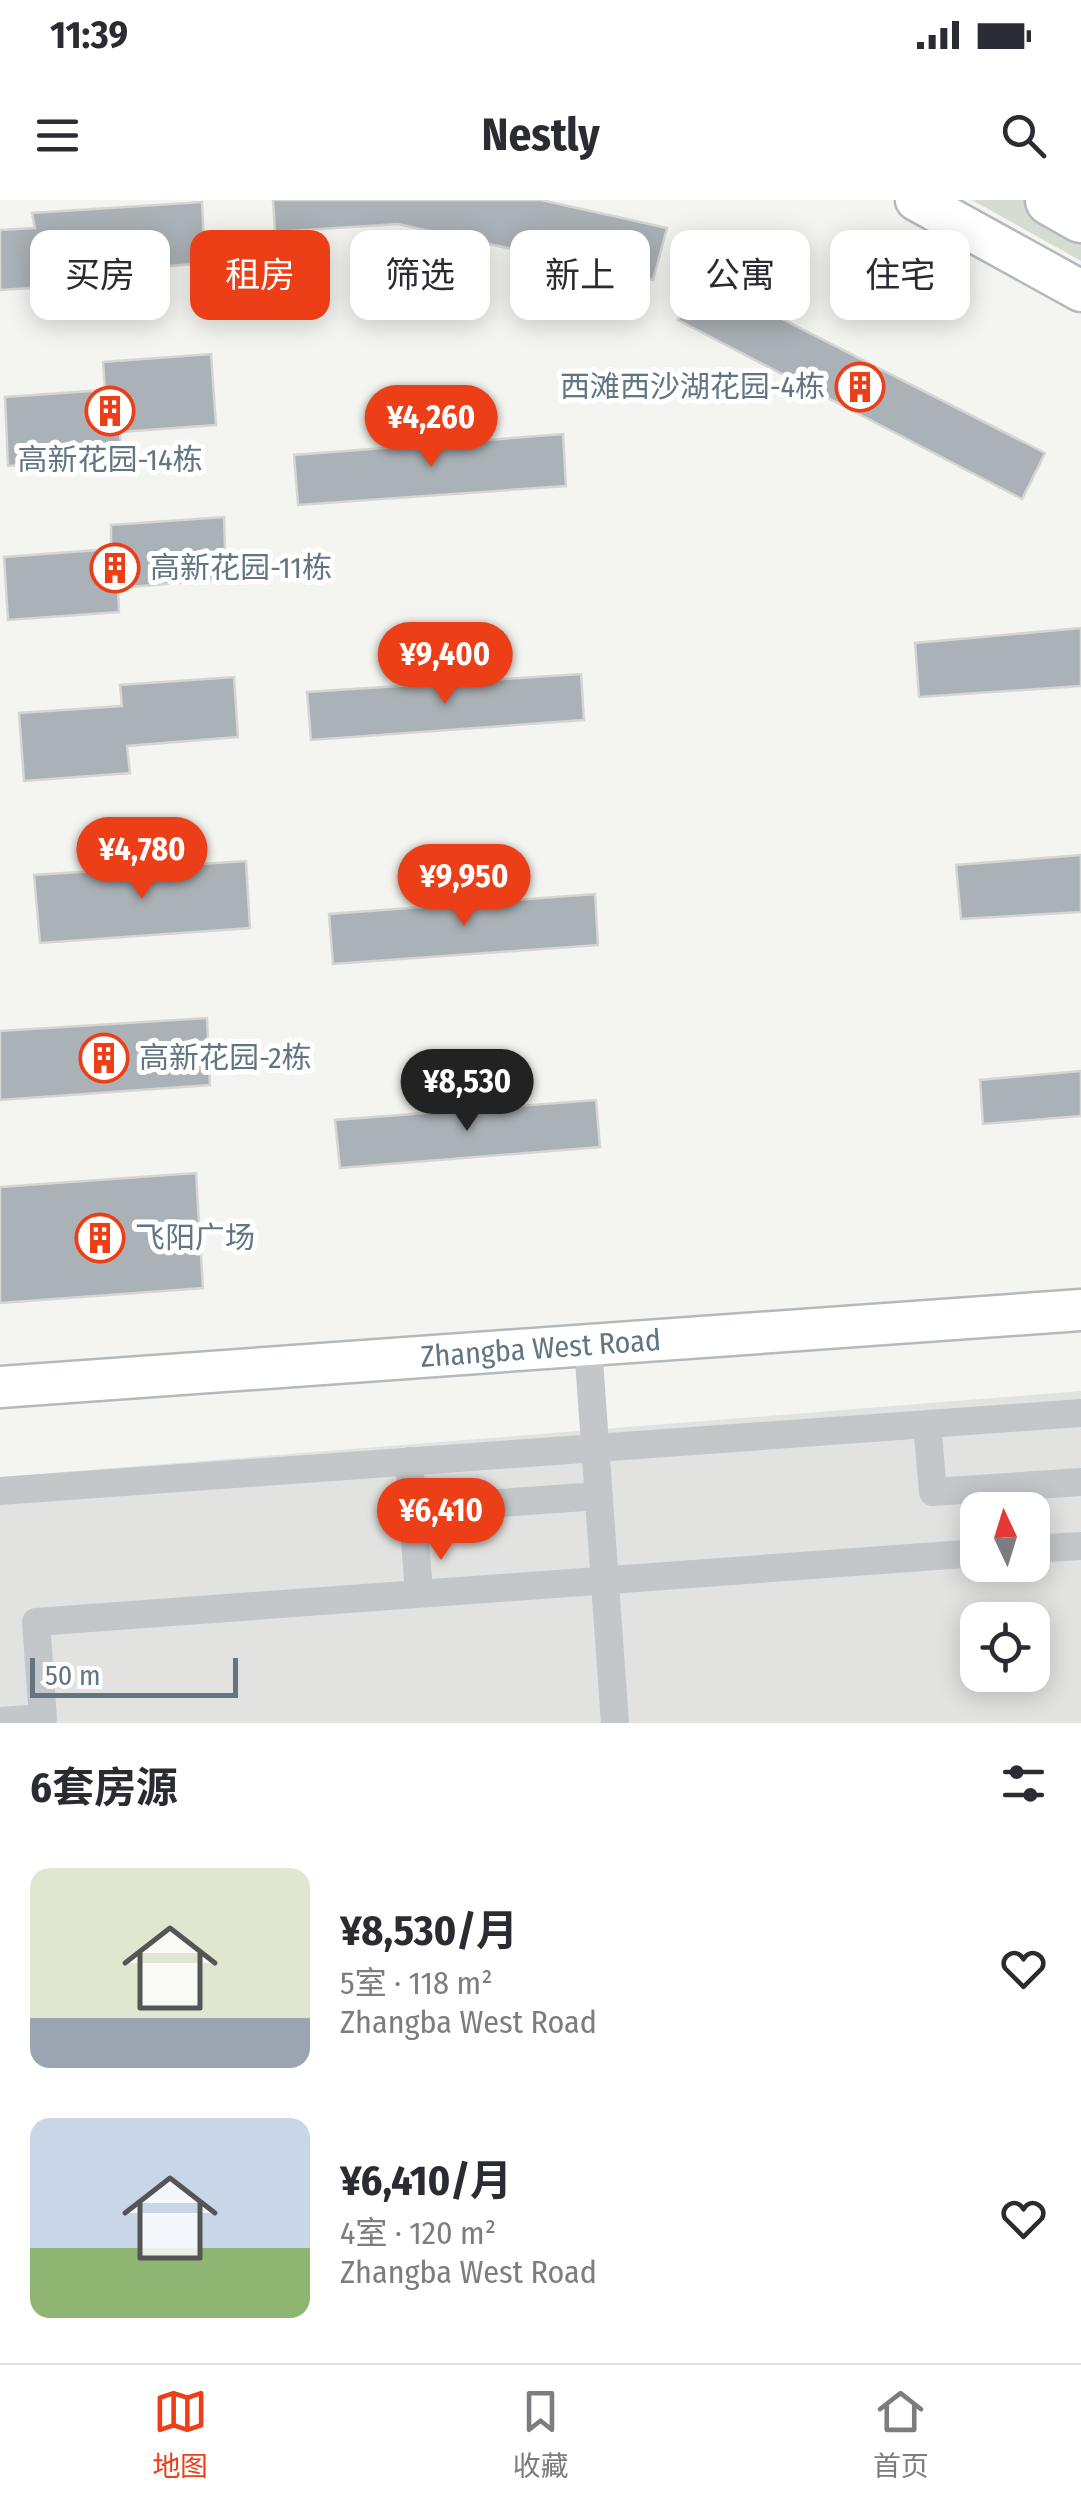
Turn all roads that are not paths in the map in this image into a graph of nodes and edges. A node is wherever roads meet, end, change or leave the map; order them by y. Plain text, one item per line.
1 (916, 200) edge
2 (1051, 200) edge
3 (1081, 217) edge
4 (1081, 291) edge
5 (1081, 1310) edge
6 (1081, 1337) edge
7 (589, 1359) junction
8 (0, 1386) edge
9 (0, 1412) edge
10 (1081, 1413) edge
11 (927, 1424) junction
12 (596, 1447) junction
13 (409, 1461) junction
14 (1081, 1482) edge
15 (0, 1491) edge
16 (599, 1496) junction
17 (413, 1509) junction
18 (1081, 1546) edge
19 (1050, 1548) edge
20 (960, 1554) edge
21 (605, 1580) junction
22 (418, 1593) junction
23 (0, 1721) edge
24 (615, 1723) edge

1 - 4 street
2 - 3 highway
5 - 7 street, Zhangba West Road
6 - 7 street, Zhangba West Road
7 - 8 street, Zhangba West Road
7 - 9 street, Zhangba West Road
7 - 12 street
10 - 11 street
11 - 12 street
11 - 14 street
12 - 13 street
12 - 16 street
13 - 15 street
13 - 17 street
16 - 17 street
16 - 21 street
17 - 22 street
18 - 19 street
20 - 21 street
21 - 22 street
21 - 24 street
22 - 23 street

